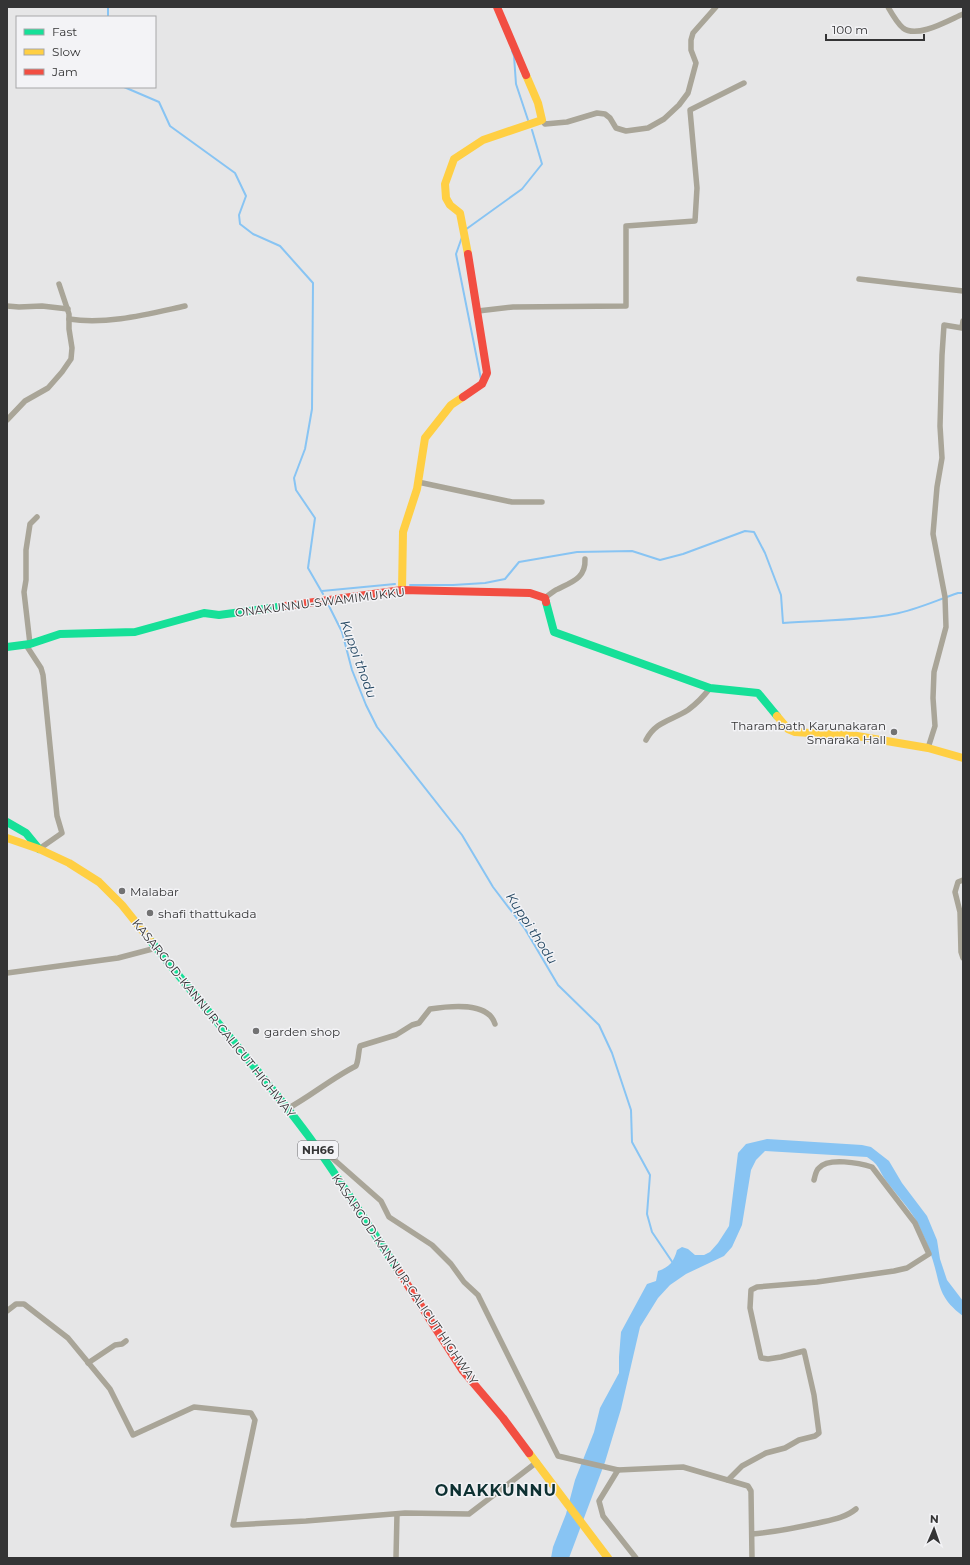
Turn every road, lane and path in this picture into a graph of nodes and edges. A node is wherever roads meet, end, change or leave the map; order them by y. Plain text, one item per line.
1 (497, 7) edge
2 (716, 7) edge
3 (888, 7) edge
4 (963, 14) edge
5 (744, 83) dead end
6 (542, 120) junction
7 (860, 279) dead end
8 (59, 284) dead end
9 (963, 291) edge
10 (7, 306) edge
11 (184, 306) dead end
12 (68, 309) junction
13 (478, 311) junction
14 (69, 319) junction
15 (963, 321) edge
16 (7, 420) edge
17 (418, 482) junction
18 (542, 502) dead end
19 (37, 517) dead end
20 (585, 559) dead end
21 (402, 590) junction
22 (545, 598) junction
23 (28, 645) junction
24 (7, 647) edge
25 (710, 688) junction
26 (646, 740) dead end
27 (928, 748) junction
28 (963, 758) edge
29 (7, 822) edge
30 (8, 839) edge
31 (38, 849) junction
32 (963, 880) edge
33 (156, 948) junction
34 (963, 958) edge
35 (7, 973) edge
36 (495, 1024) dead end
37 (287, 1108) junction
38 (310, 1138) junction
39 (814, 1180) dead end
40 (7, 1311) edge
41 (126, 1341) dead end
42 (88, 1363) junction
43 (537, 1462) junction
44 (618, 1470) junction
45 (728, 1480) junction
46 (856, 1509) dead end
47 (397, 1514) junction
48 (752, 1534) junction
49 (396, 1558) edge
50 (608, 1558) edge
51 (636, 1558) edge
52 (752, 1558) edge

1 - 6 main road
2 - 6 street
3 - 4 street
5 - 13 street
6 - 13 main road
7 - 9 street
8 - 12 street
10 - 12 street
11 - 14 street
12 - 14 street
13 - 17 main road
14 - 16 street
15 - 27 street
17 - 18 street
17 - 21 main road
19 - 23 street
20 - 22 street
21 - 22 main road, ONAKUNNU-SWAMIMUKKU
21 - 23 main road, ONAKUNNU-SWAMIMUKKU
22 - 25 main road
23 - 24 main road, ONAKUNNU-SWAMIMUKKU
23 - 31 street
25 - 26 street
25 - 27 main road
27 - 28 main road
29 - 31 main road, KASARGOD-KANNUR-CALICUT HIGHWAY / NH66
30 - 31 main road, KASARGOD-KANNUR-CALICUT HIGHWAY / NH66
31 - 33 main road, KASARGOD-KANNUR-CALICUT HIGHWAY / NH66
32 - 34 street
33 - 35 street
33 - 37 main road, KASARGOD-KANNUR-CALICUT HIGHWAY / NH66
36 - 37 street
37 - 38 main road, KASARGOD-KANNUR-CALICUT HIGHWAY / NH66
38 - 43 main road, KASARGOD-KANNUR-CALICUT HIGHWAY / NH66
38 - 44 street
39 - 45 street
40 - 42 street
41 - 42 street
42 - 47 street
43 - 47 street
43 - 50 main road, KASARGOD-KANNUR-CALICUT HIGHWAY / NH66
44 - 45 street
44 - 51 street
45 - 48 street
46 - 48 street
47 - 49 street
48 - 52 street

